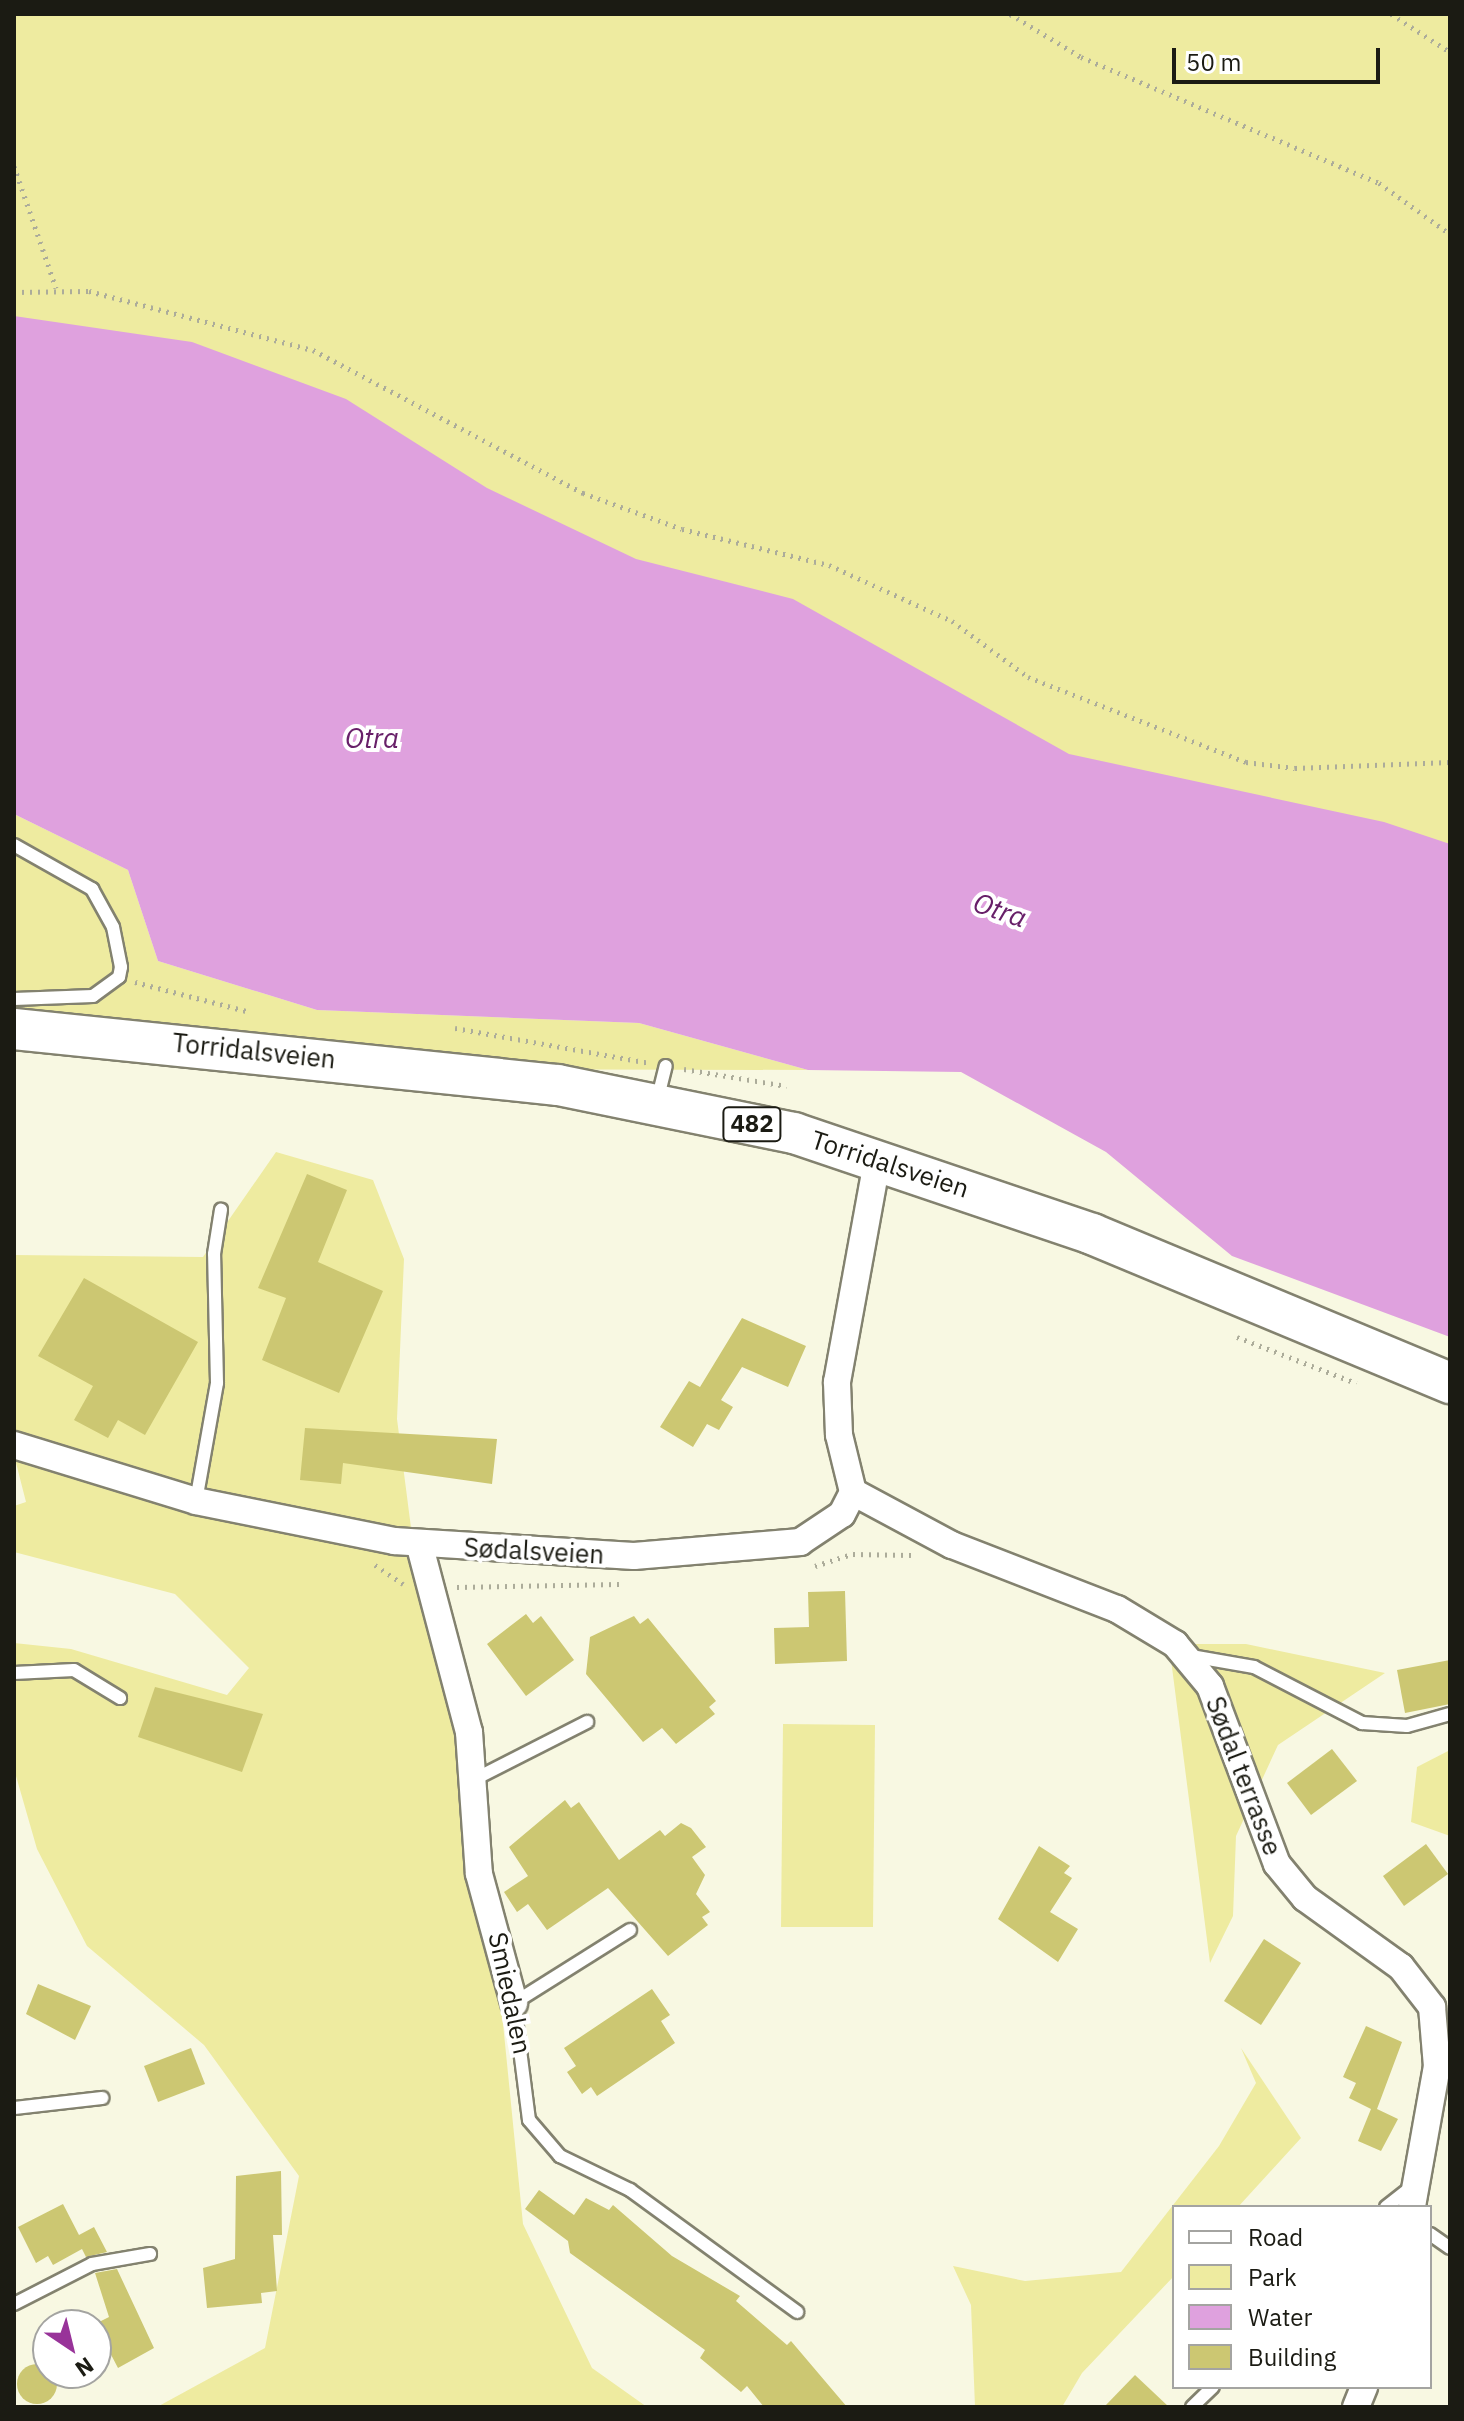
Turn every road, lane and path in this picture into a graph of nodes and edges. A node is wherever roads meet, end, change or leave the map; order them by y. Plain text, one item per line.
1 (1010, 14) edge
2 (1391, 14) edge
3 (1450, 52) edge
4 (14, 166) edge
5 (1450, 234) edge
6 (56, 288) junction
7 (14, 292) edge
8 (1450, 762) edge
9 (14, 845) edge
10 (119, 977) junction
11 (14, 999) edge
12 (250, 1012) dead end
13 (455, 1028) dead end
14 (14, 1029) edge
15 (661, 1084) junction
16 (787, 1086) dead end
17 (878, 1157) junction
18 (221, 1210) dead end
19 (1450, 1383) edge
20 (14, 1445) edge
21 (853, 1492) junction
22 (196, 1501) junction
23 (419, 1543) junction
24 (1184, 1655) junction
25 (14, 1673) edge
26 (120, 1698) dead end
27 (1450, 1714) edge
28 (587, 1722) dead end
29 (475, 1779) junction
30 (630, 1930) dead end
31 (514, 2003) junction
32 (1444, 2025) edge
33 (102, 2098) dead end
34 (14, 2108) edge
35 (1414, 2196) edge
36 (1391, 2205) edge
37 (1432, 2235) edge
38 (1450, 2248) edge
39 (150, 2254) dead end
40 (14, 2304) edge
41 (797, 2312) dead end
42 (1211, 2389) edge
43 (1192, 2407) edge

1 - 5 path
2 - 3 path
4 - 6 path
6 - 7 path
6 - 8 path
9 - 10 lane
10 - 11 lane
10 - 12 path
13 - 15 path
14 - 15 main road, Torridalsveien / 482
15 - 16 path
15 - 17 main road, Torridalsveien / 482
17 - 19 main road, Torridalsveien / 482
17 - 21 street
18 - 22 lane
20 - 22 street, Sødalsveien
21 - 23 street, Sødalsveien
21 - 24 street
22 - 23 street, Sødalsveien
23 - 29 street, Smiedalen
24 - 27 lane
24 - 32 street, Sødal terrasse
25 - 26 lane
28 - 29 lane
29 - 31 street, Smiedalen
30 - 31 lane
31 - 41 lane, Smiedalen
32 - 35 street, Sødal terrasse
33 - 34 lane
35 - 36 lane, Sødal terrasse
37 - 38 lane
39 - 40 lane
42 - 43 lane

